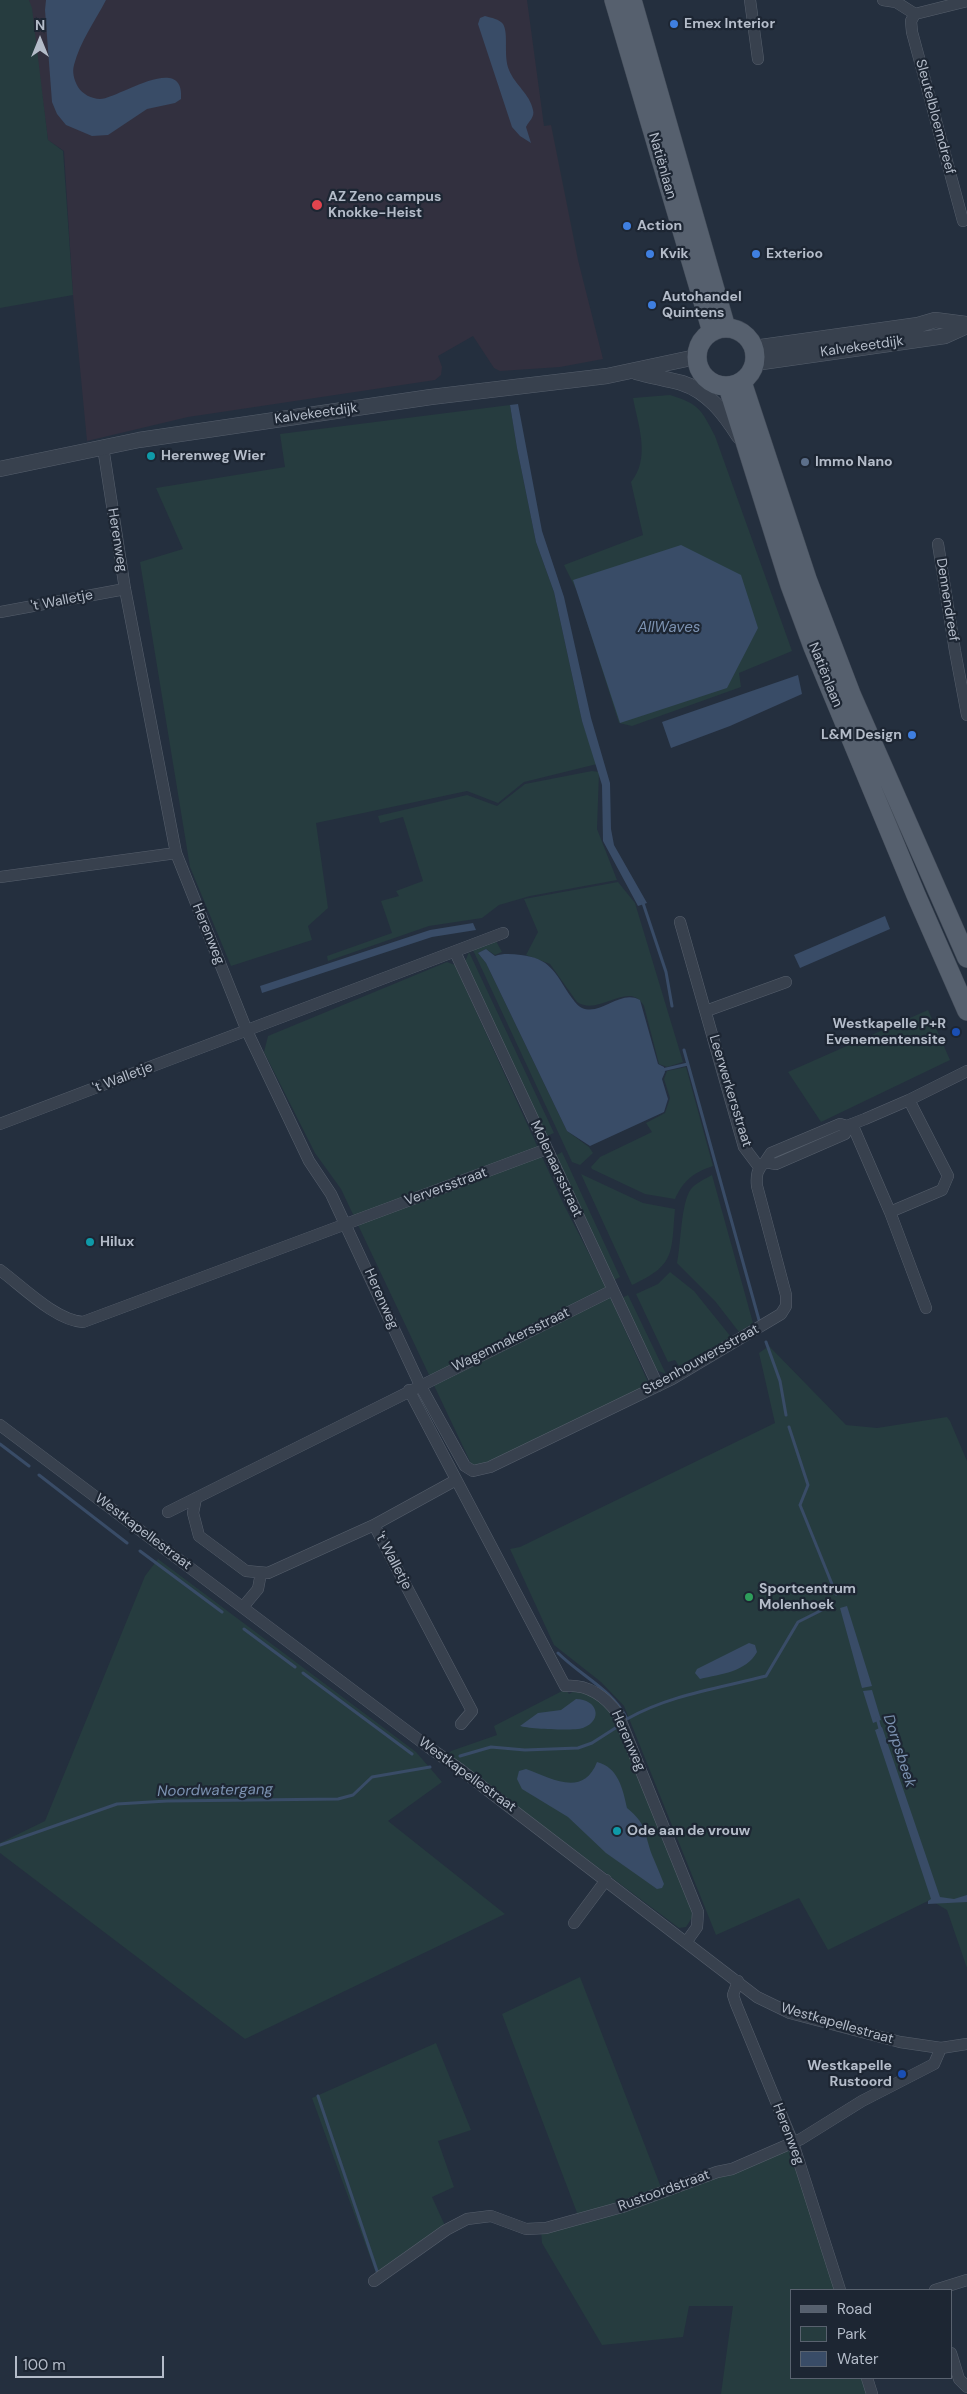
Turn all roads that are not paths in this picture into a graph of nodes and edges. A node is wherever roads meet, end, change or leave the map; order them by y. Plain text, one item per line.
1 (614, 0) edge
2 (632, 0) edge
3 (750, 0) edge
4 (883, 0) edge
5 (967, 1) edge
6 (915, 14) junction
7 (758, 58) dead end
8 (963, 221) dead end
9 (967, 325) edge
10 (719, 330) junction
11 (754, 355) junction
12 (696, 357) junction
13 (634, 372) junction
14 (735, 384) junction
15 (746, 445) junction
16 (103, 447) junction
17 (0, 469) edge
18 (938, 544) dead end
19 (125, 589) junction
20 (0, 612) edge
21 (967, 715) edge
22 (176, 853) junction
23 (0, 877) edge
24 (680, 922) dead end
25 (503, 933) dead end
26 (455, 952) junction
27 (967, 958) edge
28 (786, 982) dead end
29 (706, 1011) junction
30 (967, 1011) edge
31 (247, 1031) junction
32 (967, 1071) edge
33 (909, 1100) junction
34 (0, 1124) edge
35 (850, 1125) junction
36 (547, 1149) junction
37 (762, 1164) junction
38 (890, 1212) junction
39 (346, 1224) junction
40 (0, 1270) edge
41 (613, 1290) junction
42 (926, 1308) dead end
43 (420, 1385) junction
44 (658, 1386) junction
45 (409, 1390) junction
46 (0, 1424) edge
47 (473, 1471) joint
48 (456, 1480) junction
49 (196, 1498) junction
50 (168, 1512) dead end
51 (374, 1525) junction
52 (261, 1573) junction
53 (243, 1607) junction
54 (461, 1724) dead end
55 (606, 1880) junction
56 (574, 1923) dead end
57 (686, 1941) junction
58 (738, 1981) junction
59 (967, 2044) edge
60 (941, 2048) junction
61 (793, 2143) junction
62 (967, 2280) edge
63 (374, 2281) dead end
64 (840, 2289) edge
65 (938, 2289) edge
66 (952, 2356) edge
67 (867, 2379) edge
68 (967, 2387) edge
69 (872, 2394) edge

1 - 10 main road, Natiënlaan
2 - 10 main road, Natiënlaan
3 - 7 street
4 - 6 street
5 - 6 street
6 - 8 street, Sleutelbloemdreef
9 - 11 street, Kalvekeetdijk
10 - 11 main road
10 - 12 main road
11 - 14 main road
12 - 13 street, Kalvekeetdijk
12 - 14 main road
13 - 15 street, Kalvekeetdijk
13 - 16 street, Kalvekeetdijk
14 - 15 main road, Natiënlaan
14 - 27 main road, Natiënlaan
15 - 30 main road, Natiënlaan
16 - 17 street, Kalvekeetdijk
16 - 19 street, Herenweg
18 - 21 street, Dennendreef
19 - 20 street, 't Walletje
19 - 22 street, Herenweg
22 - 23 street
22 - 31 street, Herenweg
24 - 29 street, Leerwerkersstraat
25 - 26 street
26 - 31 street
26 - 36 street, Molenaarsstraat
28 - 29 street
29 - 37 street, Leerwerkersstraat
31 - 34 street, 't Walletje
31 - 39 street, Herenweg
32 - 33 street
33 - 35 street
33 - 38 street
35 - 37 street
35 - 38 street
36 - 39 street, Verversstraat
36 - 41 street, Molenaarsstraat
37 - 44 street, Steenhouwersstraat
38 - 42 street
39 - 40 street
39 - 43 street, Herenweg
41 - 43 street, Wagenmakersstraat
41 - 44 street, Molenaarsstraat
43 - 45 street, Wagenmakersstraat
43 - 47 street, Herenweg
44 - 47 street, Steenhouwersstraat
45 - 48 street, Herenweg
45 - 49 street
46 - 53 street, Westkapellestraat
48 - 51 street
48 - 57 street, Herenweg
49 - 50 street
49 - 52 street
51 - 52 street, 't Walletje
51 - 54 street, 't Walletje
52 - 53 street
53 - 55 street, Westkapellestraat
55 - 56 street
55 - 57 street, Westkapellestraat
57 - 58 street, Westkapellestraat
58 - 60 street, Westkapellestraat
58 - 61 street, Herenweg
59 - 60 street, Westkapellestraat
60 - 61 street, Rustoordstraat
61 - 63 street, Rustoordstraat
61 - 64 street, Herenweg
62 - 65 street
66 - 68 street
67 - 69 street

